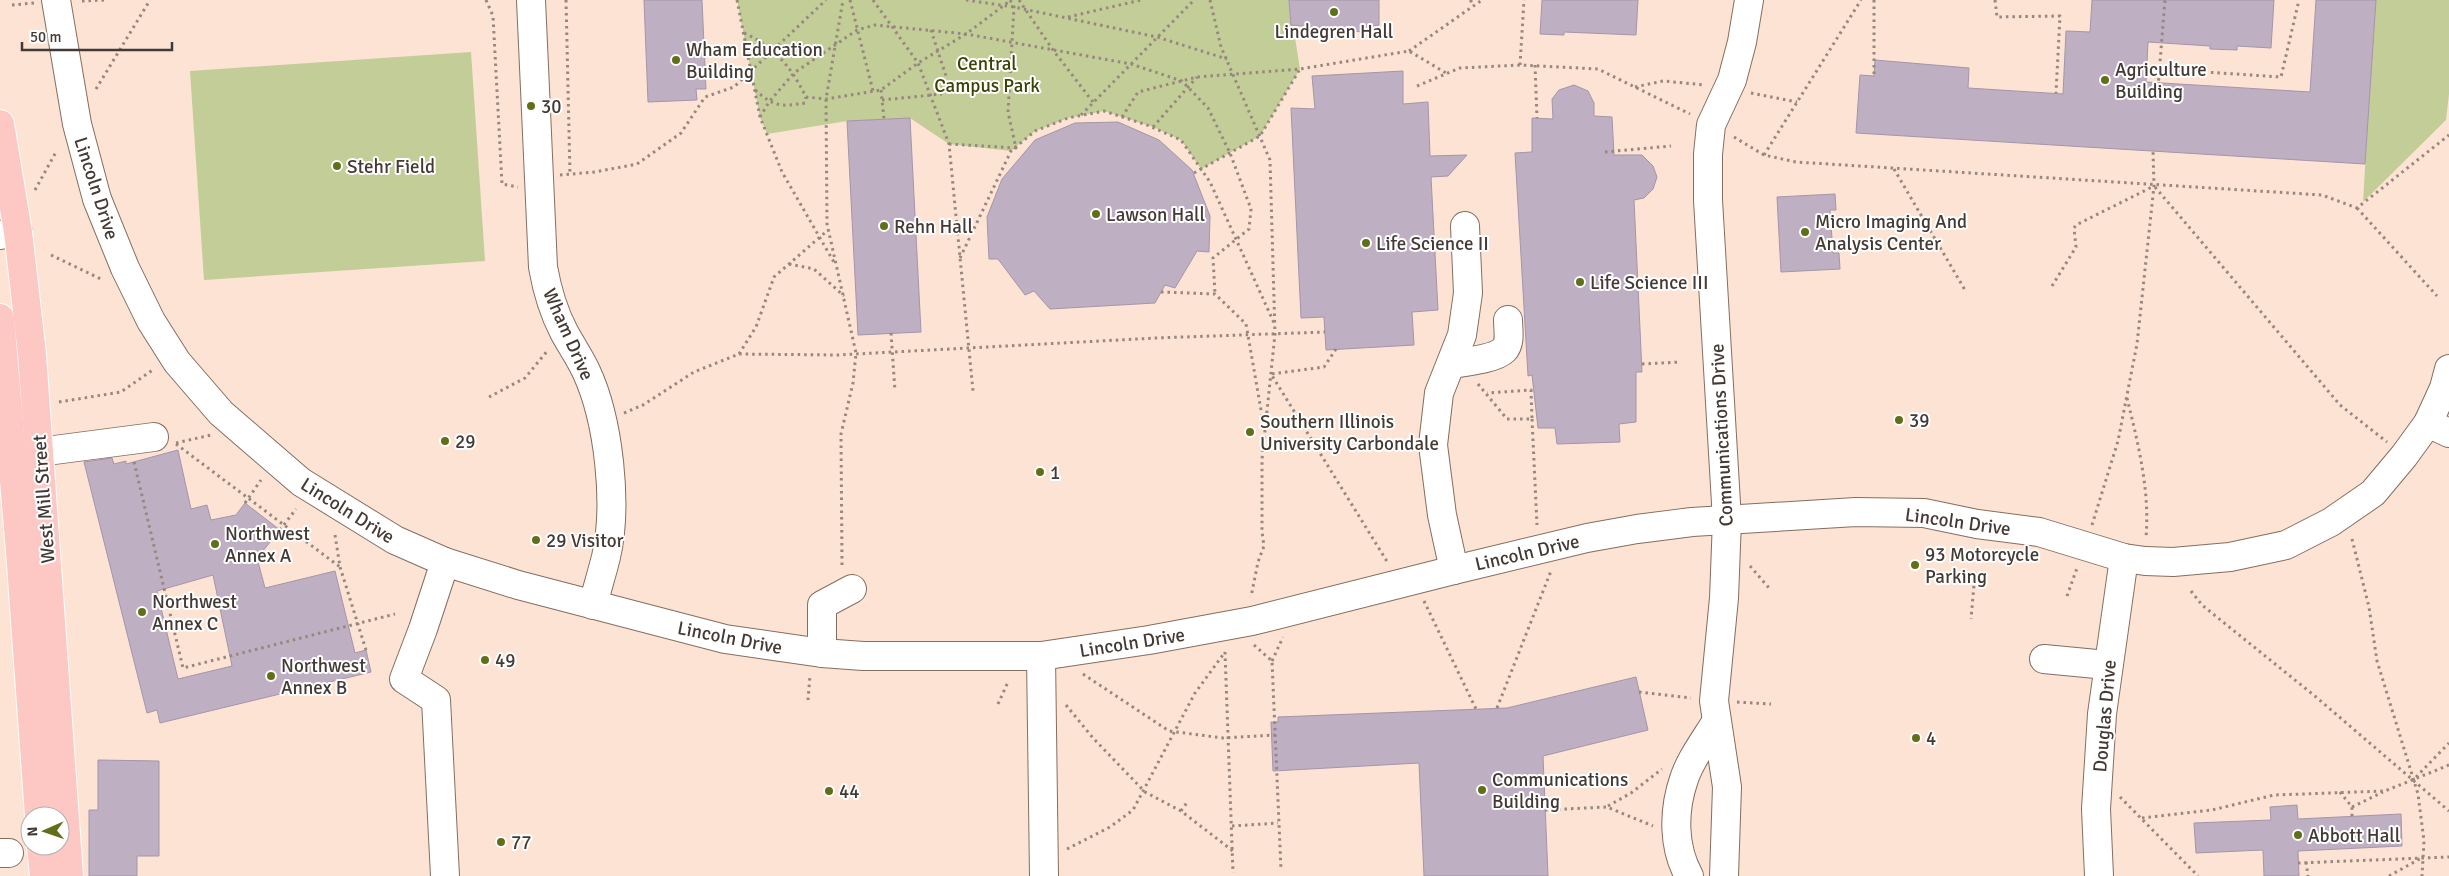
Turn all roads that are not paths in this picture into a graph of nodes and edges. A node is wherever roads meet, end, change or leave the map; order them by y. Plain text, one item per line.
1 (532, 0) edge
2 (1749, 0) edge
3 (58, 1) edge
4 (0, 124) edge
5 (1465, 226) dead end
6 (9, 233) edge
7 (0, 318) edge
8 (1508, 320) dead end
9 (1456, 364) junction
10 (2449, 369) edge
11 (2438, 428) edge
12 (166, 442) road end
13 (39, 452) junction
14 (1727, 520) junction
15 (2124, 558) junction
16 (445, 562) junction
17 (1454, 570) junction
18 (847, 577) road end
19 (593, 605) junction
20 (1041, 656) junction
21 (2044, 659) dead end
22 (816, 664) junction
23 (2107, 665) junction
24 (1716, 722) junction
25 (38, 806) edge
26 (42, 856) edge
27 (44, 876) edge
28 (69, 876) edge
29 (445, 876) edge
30 (1044, 876) edge
31 (1689, 876) edge
32 (1724, 876) edge
33 (2099, 876) edge

1 - 19 street, Wham Drive
2 - 14 street, Communications Drive
3 - 16 street, Lincoln Drive
4 - 6 main road, West Mill Street
5 - 9 street
6 - 13 main road, West Mill Street
7 - 25 main road, West Mill Street
8 - 9 street
9 - 17 street
10 - 11 street, Lincoln Drive
11 - 15 street, Lincoln Drive
12 - 13 street
13 - 28 main road, West Mill Street
14 - 15 street, Lincoln Drive
14 - 17 street, Lincoln Drive
14 - 24 street, Communications Drive
15 - 23 street, Douglas Drive
16 - 19 street, Lincoln Drive
16 - 29 street
17 - 20 street, Lincoln Drive
18 - 22 street
19 - 22 street, Lincoln Drive
20 - 22 street, Lincoln Drive
20 - 30 street
21 - 23 street
23 - 33 street, Douglas Drive
24 - 31 street
24 - 32 street, Communications Drive
26 - 27 main road

